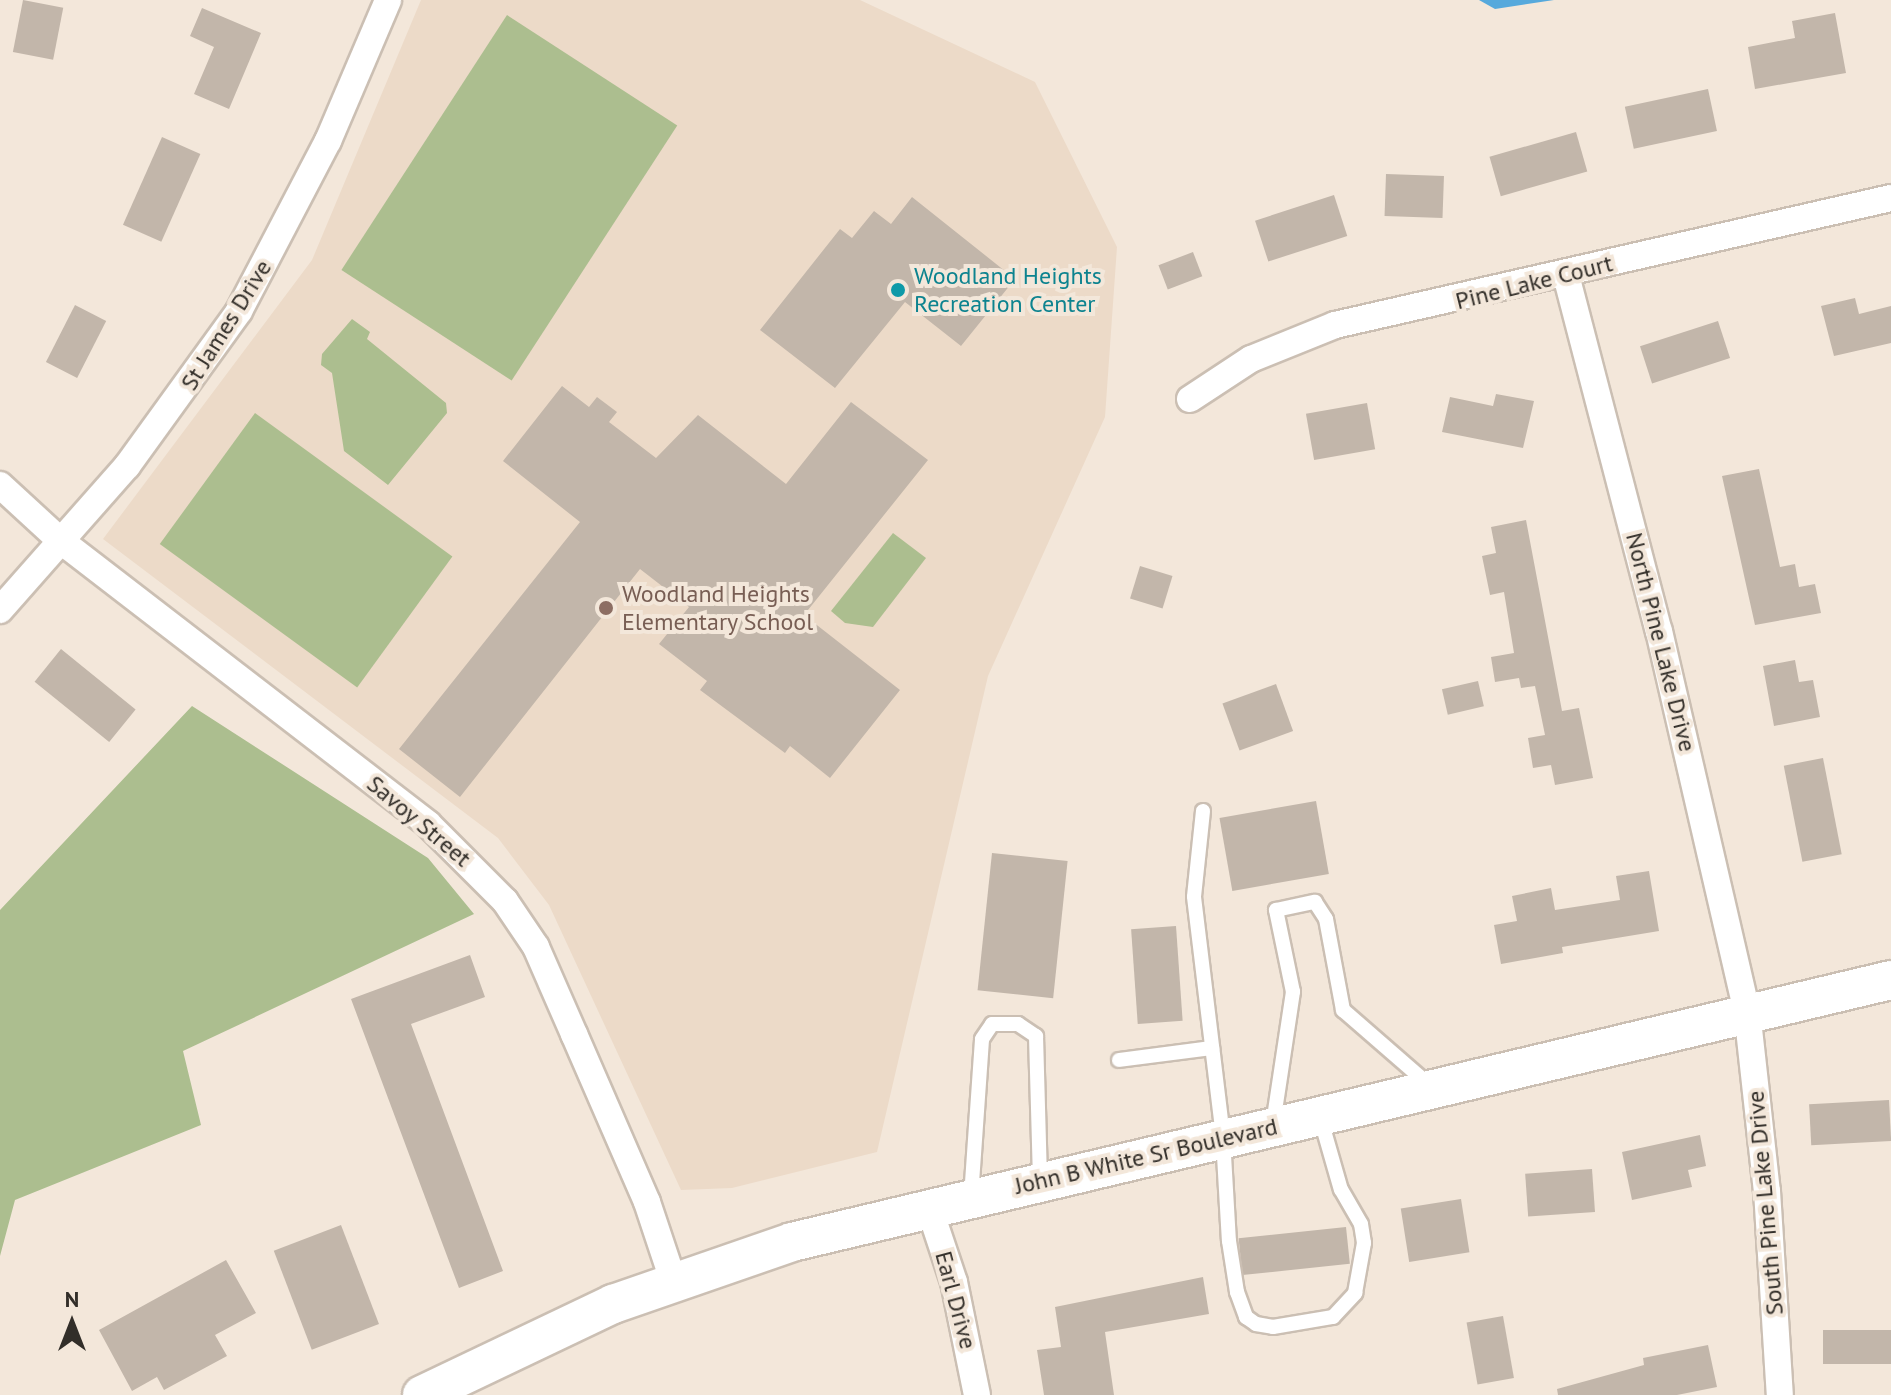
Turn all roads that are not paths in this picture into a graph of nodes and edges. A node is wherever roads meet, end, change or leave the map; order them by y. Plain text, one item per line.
1 (388, 0) edge
2 (1891, 198) edge
3 (1566, 275) junction
4 (1190, 399) dead end
5 (0, 485) edge
6 (61, 541) junction
7 (0, 610) edge
8 (1203, 811) dead end
9 (1891, 980) edge
10 (1747, 1011) junction
11 (1212, 1048) junction
12 (1119, 1060) dead end
13 (1435, 1089) junction
14 (1320, 1116) junction
15 (1273, 1127) junction
16 (1223, 1138) junction
17 (1040, 1180) junction
18 (971, 1197) junction
19 (929, 1207) junction
20 (674, 1283) junction
21 (422, 1395) edge
22 (977, 1395) edge
23 (1780, 1395) edge

1 - 6 street, St James Drive
2 - 3 street, Pine Lake Court
3 - 4 street, Pine Lake Court
3 - 10 street, North Pine Lake Drive
5 - 6 street, Savoy Street
6 - 7 street, St James Drive
6 - 20 street, Savoy Street
8 - 11 lane
9 - 10 main road, John B White Sr Boulevard
10 - 13 main road, John B White Sr Boulevard
10 - 23 street, South Pine Lake Drive
11 - 12 lane
11 - 16 lane
13 - 14 main road, John B White Sr Boulevard
13 - 15 lane
14 - 15 main road, John B White Sr Boulevard
14 - 16 lane
15 - 16 main road, John B White Sr Boulevard
16 - 17 main road, John B White Sr Boulevard
17 - 18 main road, John B White Sr Boulevard
17 - 18 lane
18 - 19 main road, John B White Sr Boulevard
19 - 20 main road, John B White Sr Boulevard
19 - 22 street, Earl Drive
20 - 21 main road, John B White Sr Boulevard

